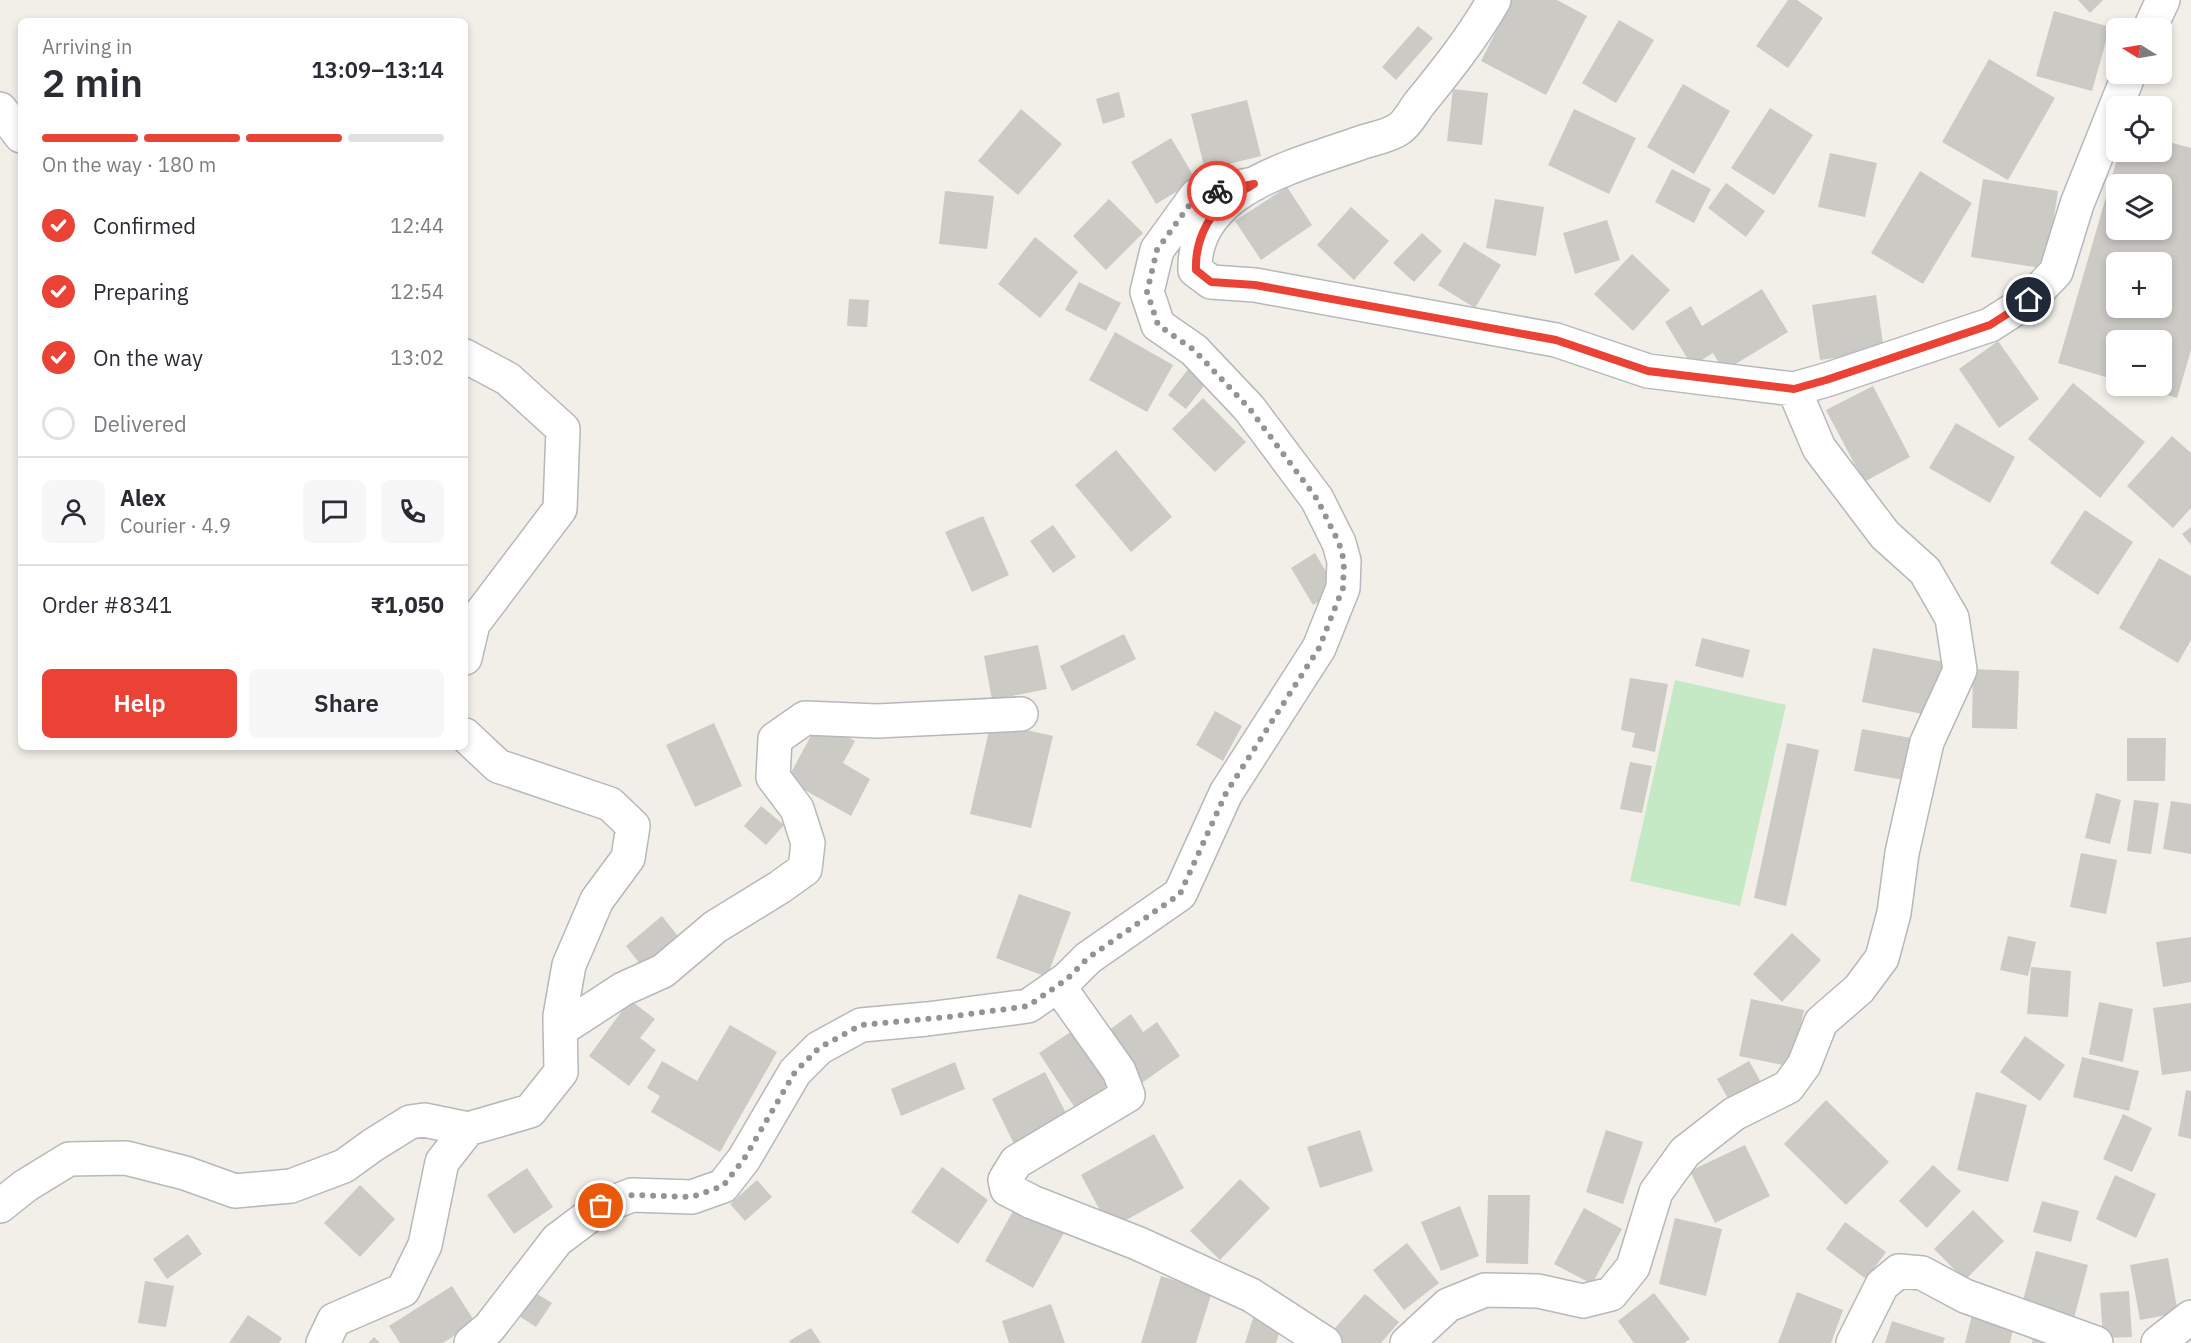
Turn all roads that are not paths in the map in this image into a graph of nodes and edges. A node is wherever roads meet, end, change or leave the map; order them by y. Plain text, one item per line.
1 (1494, 0) edge
2 (2163, 0) edge
3 (2155, 18) edge
4 (2125, 84) edge
5 (0, 109) edge
6 (18, 132) edge
7 (1254, 184) junction
8 (468, 358) edge
9 (1794, 389) junction
10 (468, 645) edge
11 (1021, 714) dead end
12 (468, 738) edge
13 (1058, 985) junction
14 (560, 1030) junction
15 (468, 1129) junction
16 (0, 1206) edge
17 (2191, 1317) edge
18 (323, 1343) edge
19 (471, 1343) edge
20 (1325, 1343) edge
21 (1407, 1343) edge
22 (1853, 1343) edge
23 (2096, 1343) edge
24 (2158, 1343) edge

1 - 7 street
2 - 3 street
4 - 9 street
5 - 6 street
7 - 9 street
7 - 13 street
8 - 10 street
9 - 21 street
11 - 14 street
12 - 14 street
13 - 19 street
13 - 20 street
14 - 15 street
15 - 16 street
15 - 18 street
17 - 24 street
22 - 23 street

